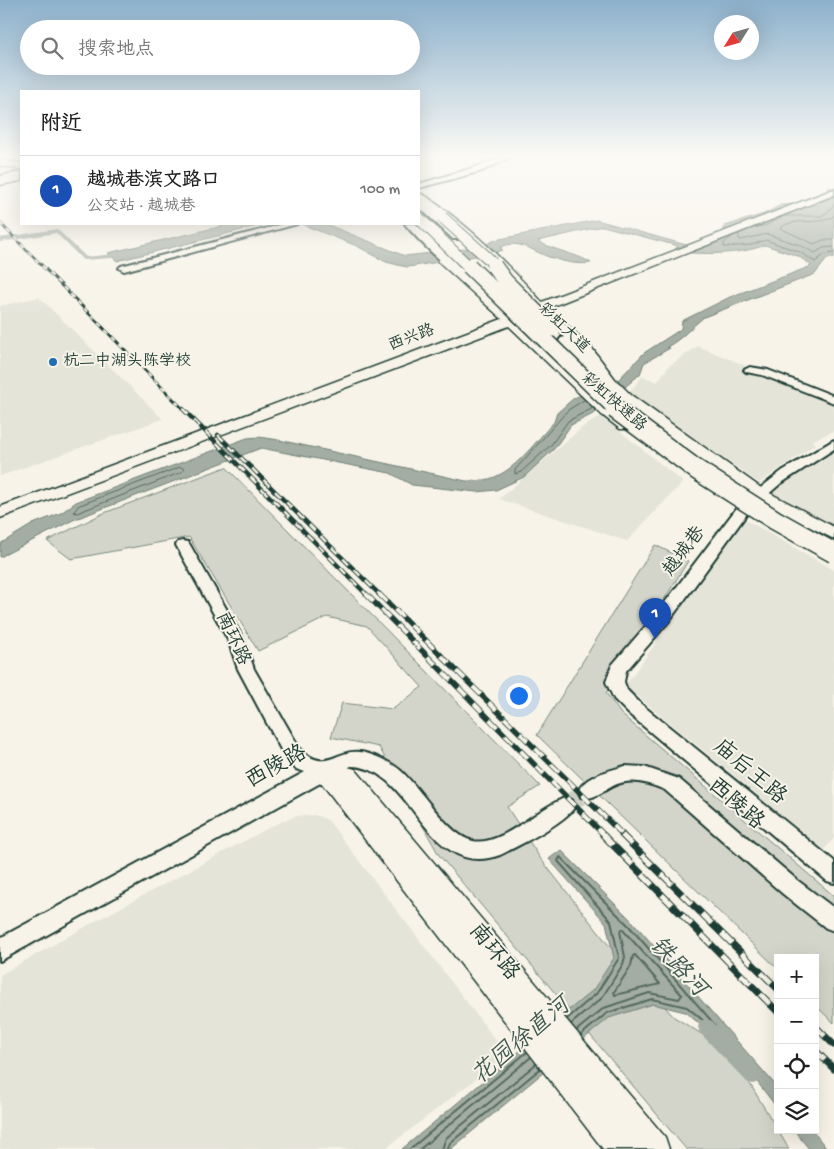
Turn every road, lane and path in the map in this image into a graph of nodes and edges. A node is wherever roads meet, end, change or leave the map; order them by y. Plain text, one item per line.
1 (428, 211) edge
2 (429, 211) edge
3 (432, 211) edge
4 (434, 211) edge
5 (775, 211) edge
6 (786, 211) edge
7 (420, 219) edge
8 (289, 225) edge
9 (406, 225) edge
10 (412, 225) edge
11 (417, 225) edge
12 (124, 268) dead end
13 (505, 281) junction
14 (480, 284) junction
15 (540, 307) junction
16 (508, 317) junction
17 (750, 370) dead end
18 (587, 382) junction
19 (834, 400) edge
20 (834, 444) edge
21 (758, 494) junction
22 (0, 502) edge
23 (744, 508) junction
24 (0, 513) edge
25 (834, 534) edge
26 (834, 541) edge
27 (183, 545) dead end
28 (834, 553) edge
29 (834, 560) edge
30 (634, 709) joint
31 (325, 770) junction
32 (588, 791) tunnel mouth
33 (565, 806) tunnel mouth
34 (834, 874) edge
35 (834, 921) edge
36 (0, 950) edge
37 (572, 1067) junction
38 (623, 1149) edge
39 (653, 1149) edge

1 - 18 highway, 彩虹快速路
2 - 13 highway, bridge
3 - 15 main road, 彩虹大道
4 - 13 highway, bridge
5 - 16 main road, 西兴路
6 - 15 main road, 西兴路
7 - 18 highway, 彩虹快速路, bridge
8 - 12 street
9 - 16 main road, 彩虹大道
10 - 14 highway
11 - 14 highway
13 - 18 highway, bridge
14 - 18 highway, bridge
15 - 16 main road, 西兴路
15 - 21 main road, 彩虹大道
16 - 18 main road, 彩虹大道
16 - 22 main road, 西兴路
16 - 24 main road, 西兴路
17 - 19 street
18 - 23 main road, 彩虹大道
18 - 26 highway, 彩虹快速路
18 - 28 highway, 彩虹快速路, bridge
20 - 21 street, 越城巷
21 - 23 street, 越城巷
21 - 25 main road, 彩虹大道
23 - 29 main road, 彩虹大道
23 - 30 street, 越城巷
27 - 31 street, 南环路
30 - 34 street, 庙后王路
31 - 33 street, 西陵路
31 - 36 street, 西陵路
31 - 37 main road, 南环路
32 - 35 street, 西陵路
37 - 38 main road, 南环路
37 - 39 main road, 南环路

